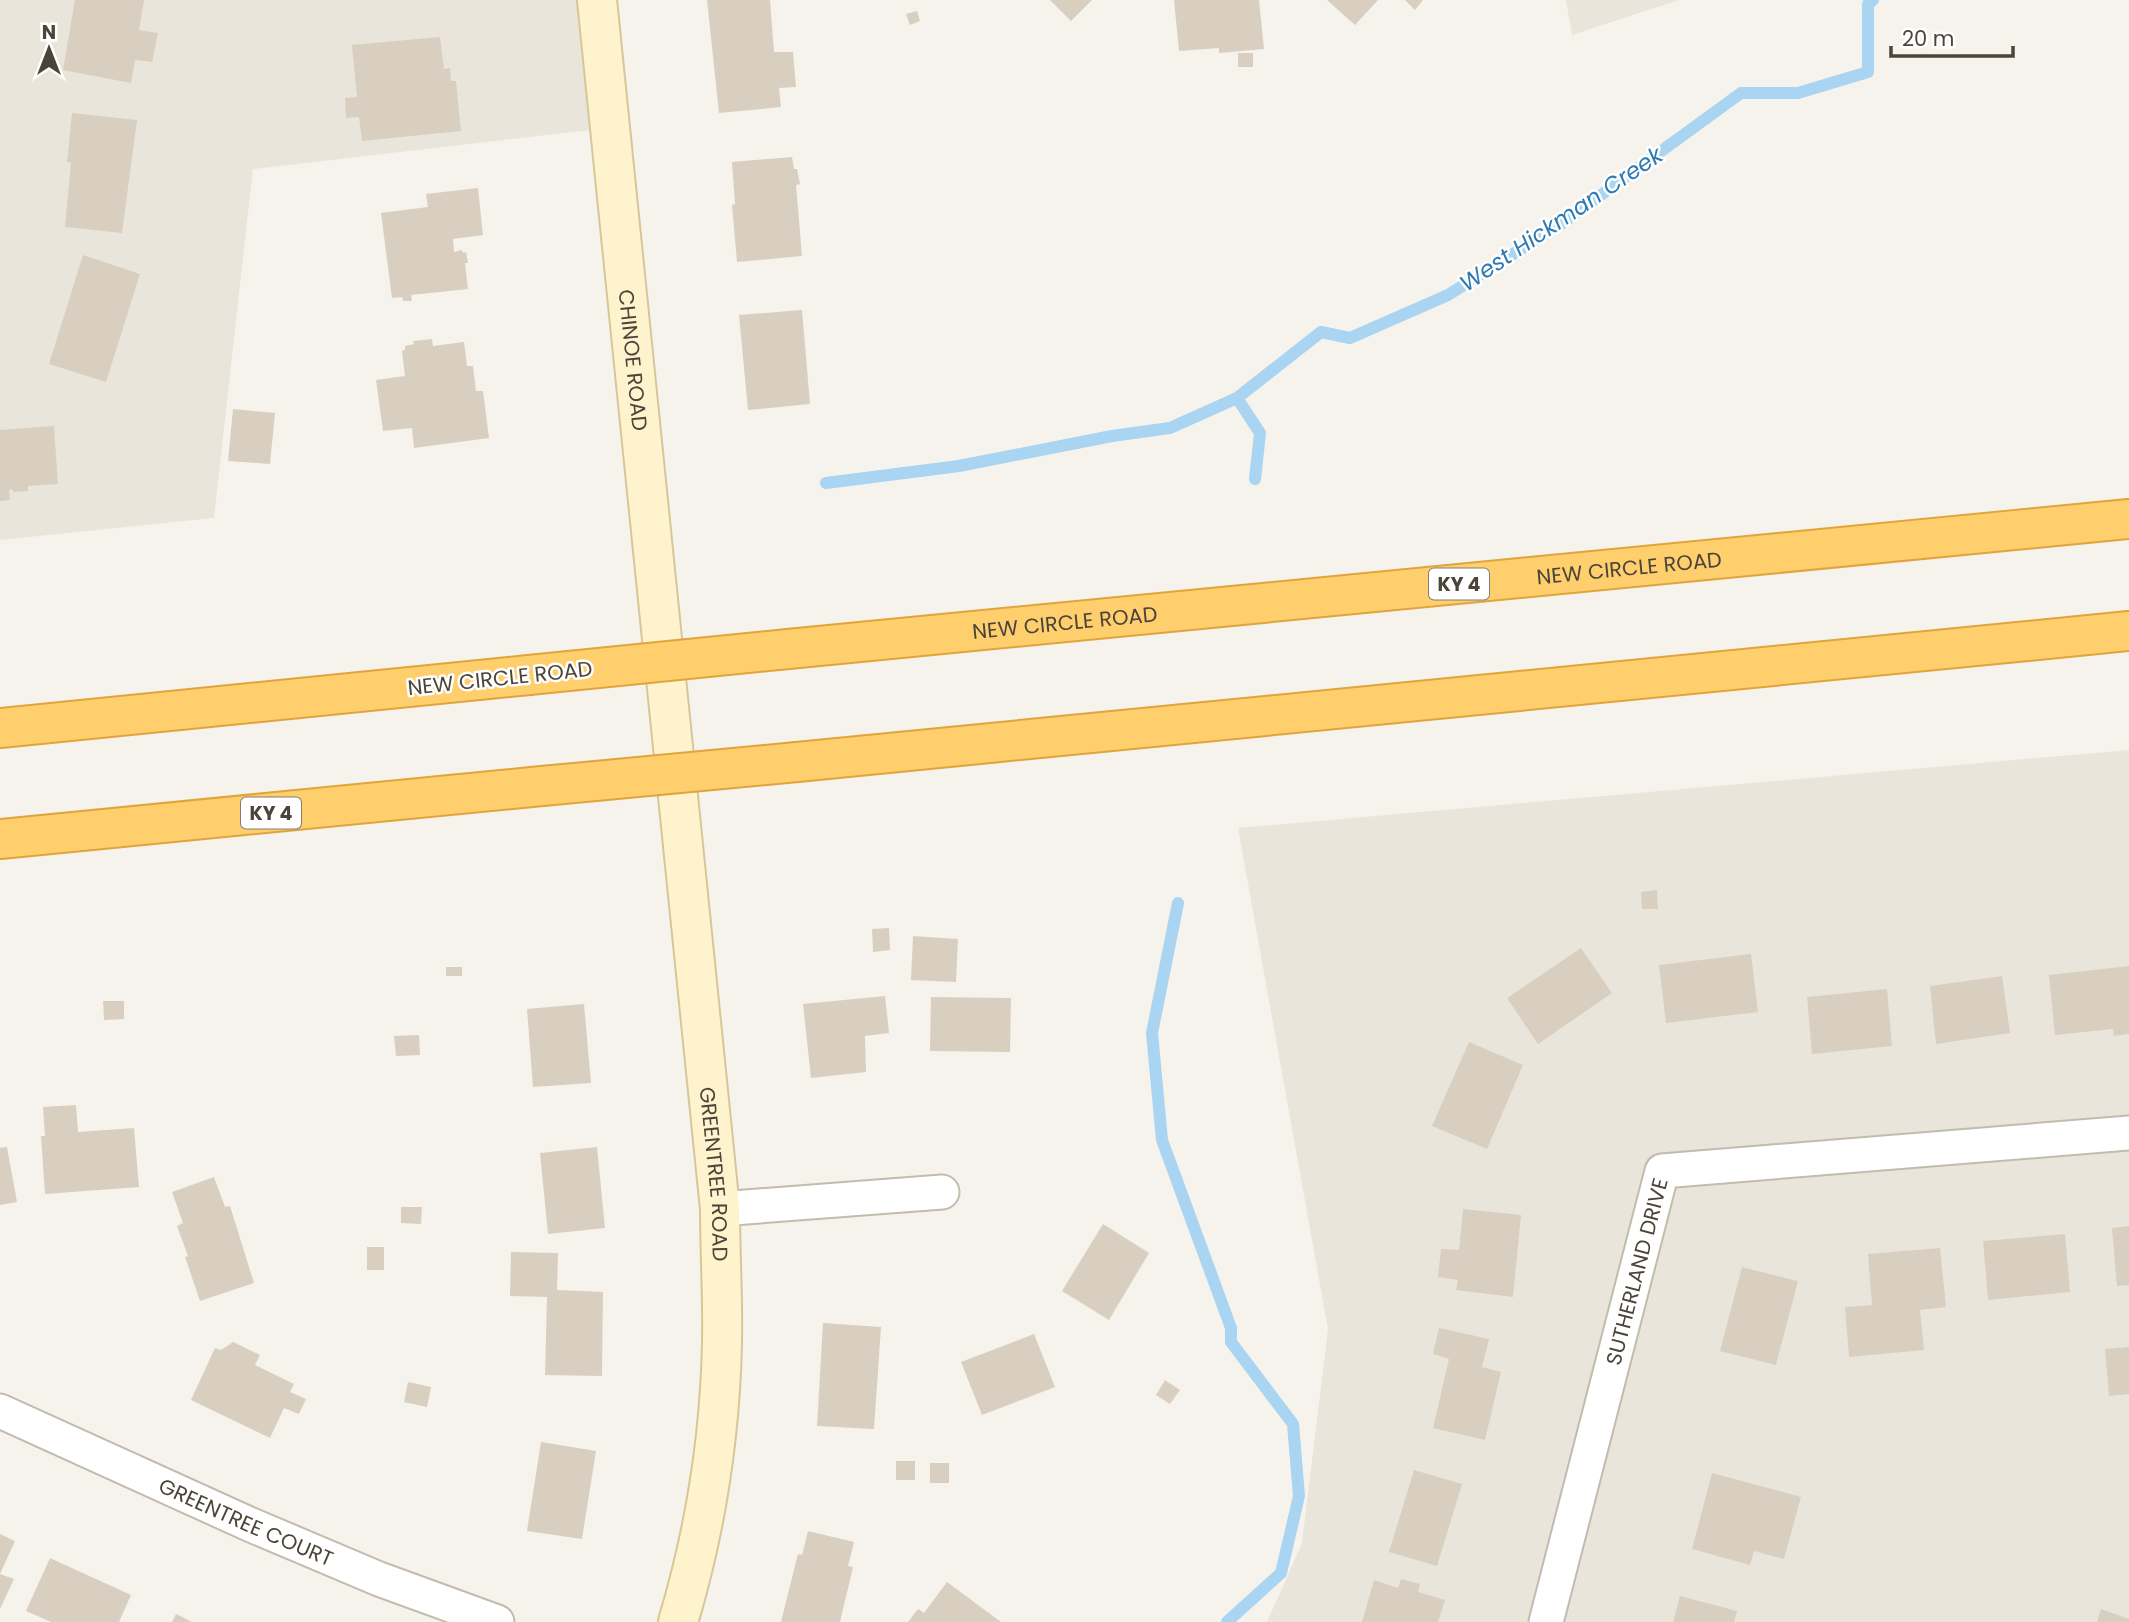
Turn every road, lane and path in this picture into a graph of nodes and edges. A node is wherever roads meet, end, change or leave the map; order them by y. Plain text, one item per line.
1 (597, 0) edge
2 (2129, 519) edge
3 (2129, 631) edge
4 (672, 722) joint
5 (0, 727) edge
6 (0, 839) edge
7 (2129, 1133) edge
8 (942, 1192) dead end
9 (720, 1209) junction
10 (0, 1411) edge
11 (497, 1622) edge
12 (678, 1622) edge
13 (1546, 1622) edge

1 - 4 street, CHINOE ROAD
2 - 5 highway, NEW CIRCLE ROAD / KY 4, bridge
3 - 6 highway, KY 4, bridge
4 - 9 street, GREENTREE ROAD
7 - 13 street, SUTHERLAND DRIVE
8 - 9 street
9 - 12 street, GREENTREE ROAD
10 - 11 street, GREENTREE COURT

